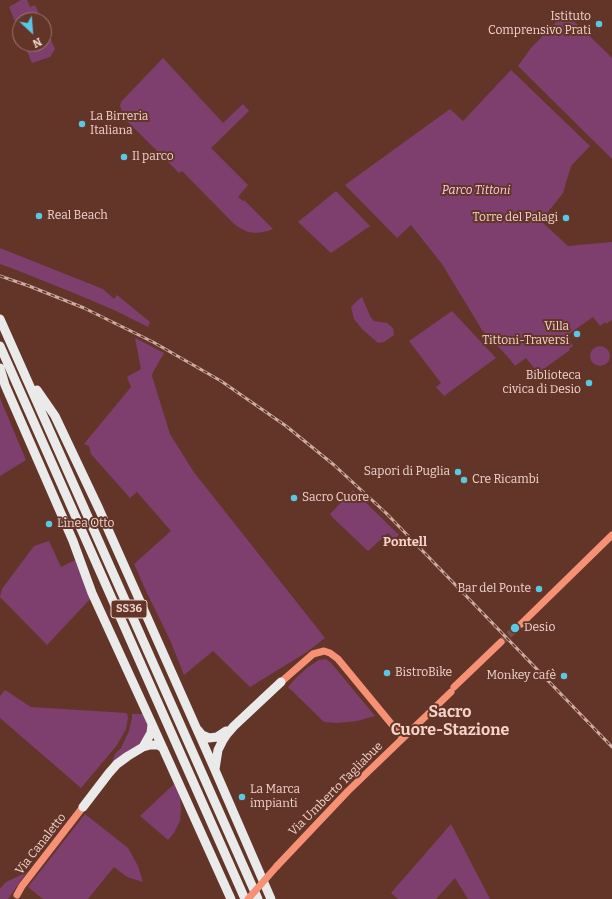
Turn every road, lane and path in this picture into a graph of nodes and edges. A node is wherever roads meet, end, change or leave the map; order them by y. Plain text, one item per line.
1 (0, 318) edge
2 (0, 346) edge
3 (0, 368) edge
4 (24, 372) junction
5 (612, 535) edge
6 (521, 624) tunnel mouth
7 (501, 642) tunnel mouth
8 (281, 682) joint
9 (152, 724) junction
10 (234, 726) junction
11 (196, 728) junction
12 (403, 738) junction
13 (143, 747) junction
14 (163, 748) junction
15 (215, 770) junction
16 (83, 807) joint
17 (16, 898) edge
18 (231, 899) edge
19 (246, 899) edge
20 (258, 899) edge
21 (271, 899) edge

1 - 4 highway, SS36
2 - 19 highway, SS36
3 - 9 highway
4 - 11 highway
4 - 20 highway, SS36
5 - 6 street
7 - 12 street, Via Umberto Tagliabue
8 - 10 highway
8 - 12 street
9 - 13 highway
9 - 14 highway
10 - 11 highway
10 - 15 highway
11 - 15 highway
12 - 19 street, Via Umberto Tagliabue, bridge
13 - 14 highway
13 - 16 highway
14 - 18 highway
15 - 21 highway
16 - 17 street, Via Canaletto

